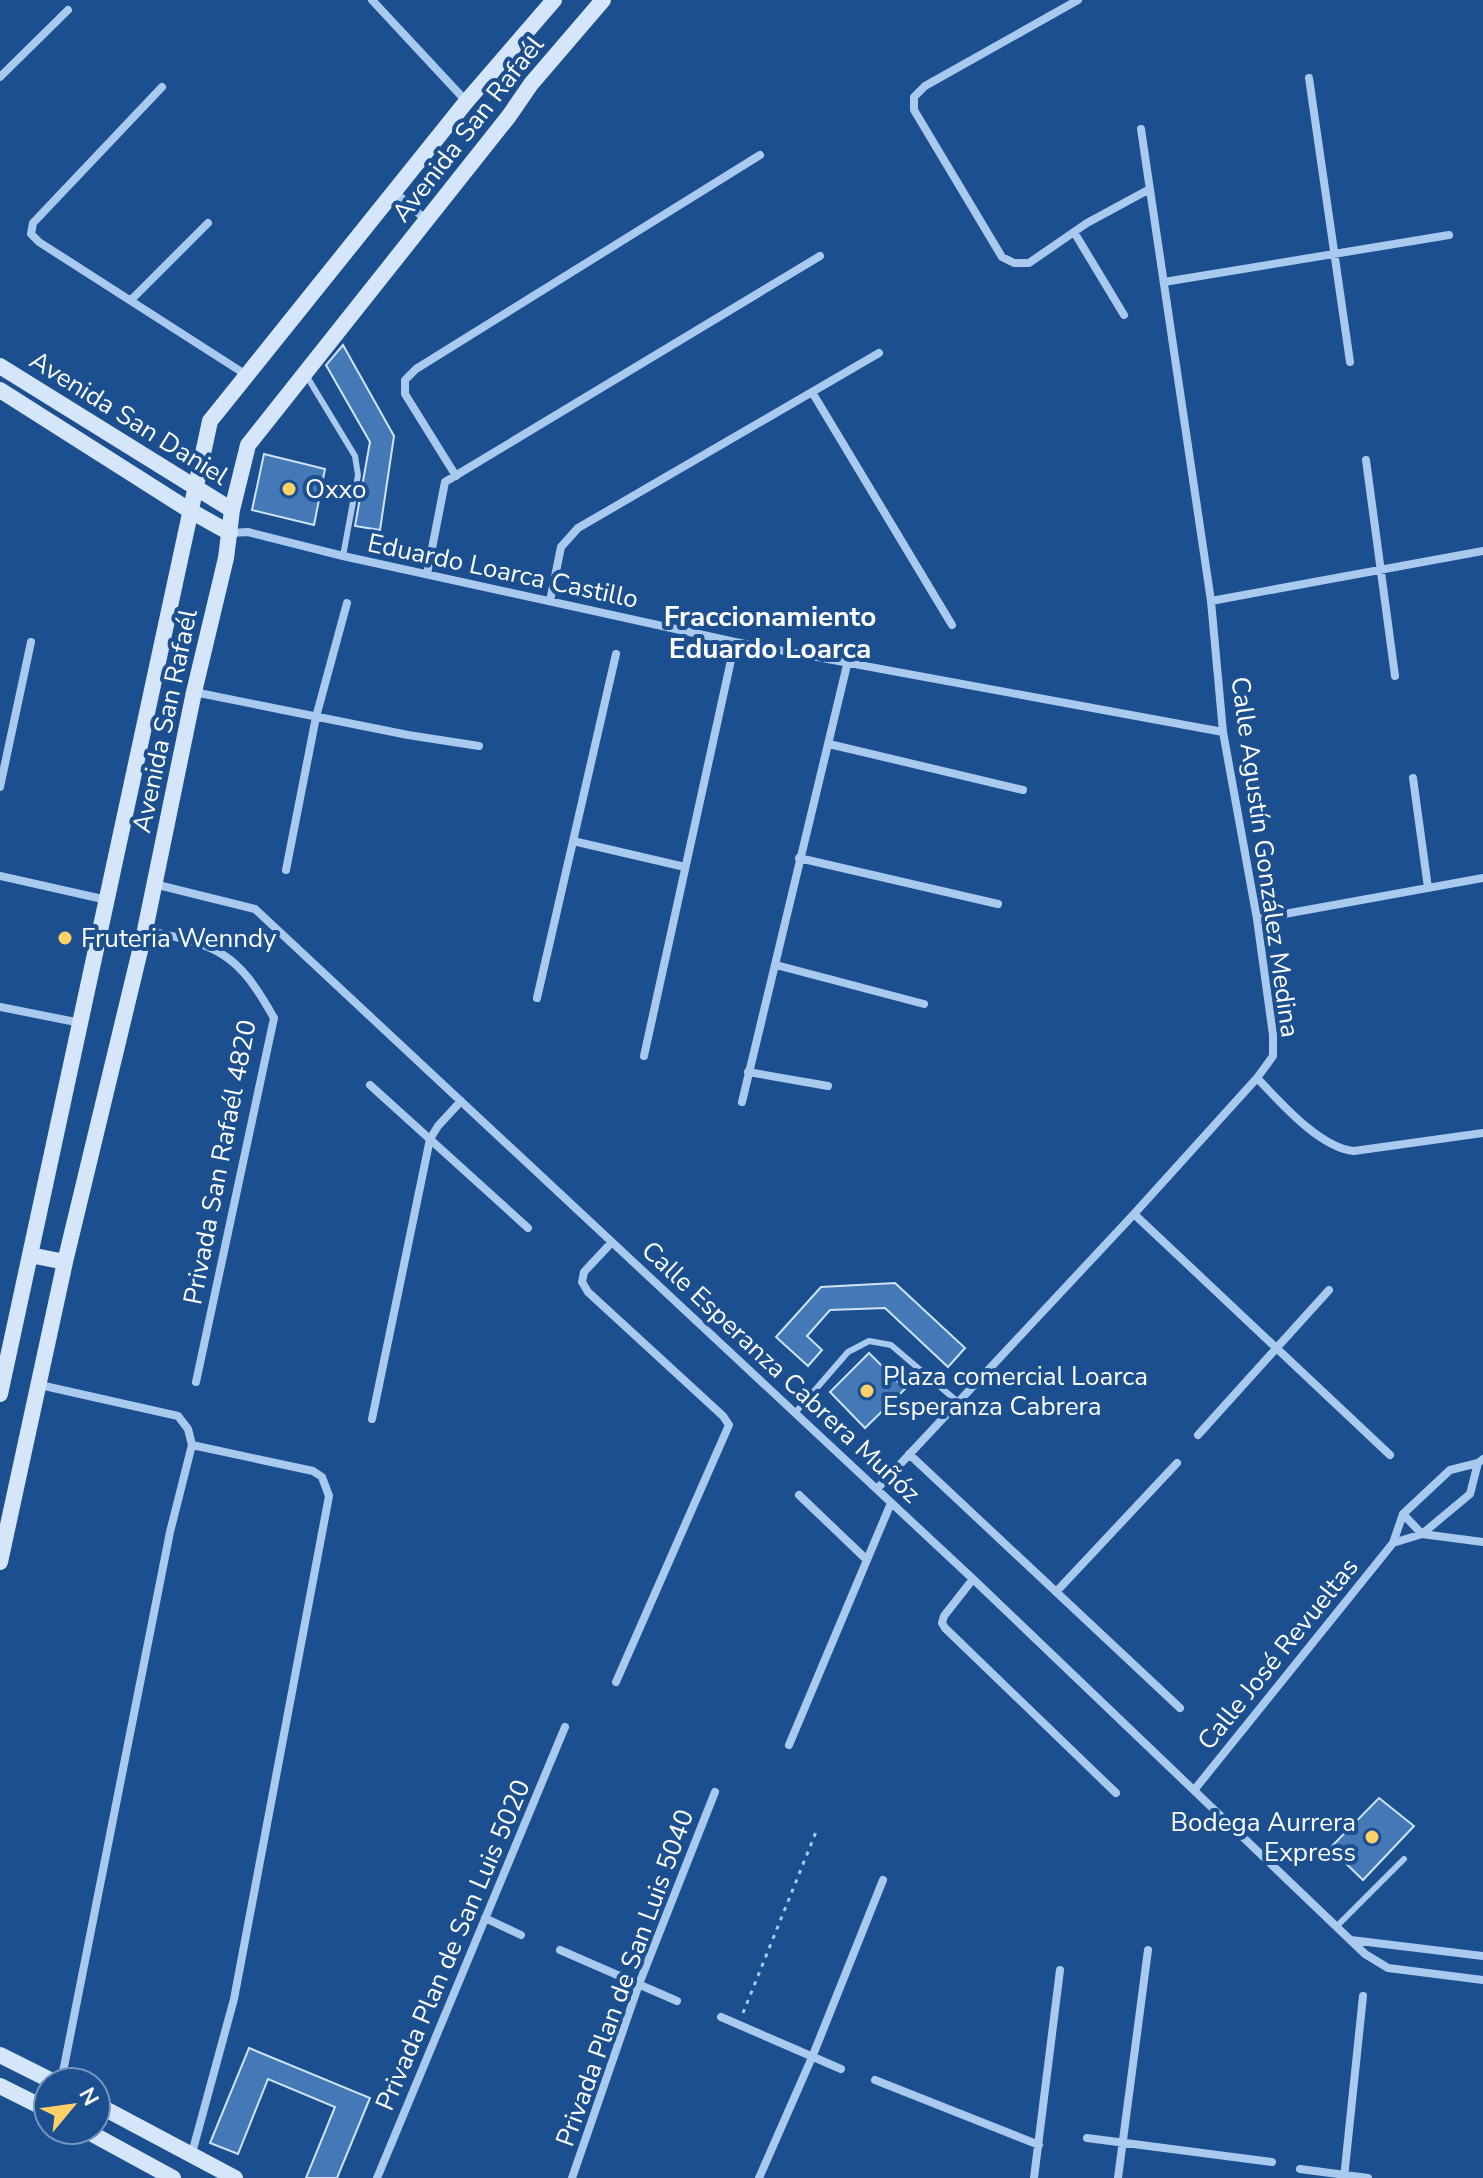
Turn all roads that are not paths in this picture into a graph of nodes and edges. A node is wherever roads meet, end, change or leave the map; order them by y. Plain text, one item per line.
1 (372, 0) edge
2 (554, 0) edge
3 (603, 0) edge
4 (1078, 0) edge
5 (68, 10) dead end
6 (0, 77) edge
7 (1309, 78) dead end
8 (162, 87) dead end
9 (466, 102) junction
10 (1141, 129) dead end
11 (760, 155) dead end
12 (1148, 190) junction
13 (395, 192) junction
14 (426, 220) junction
15 (208, 223) dead end
16 (1074, 232) junction
17 (1449, 235) dead end
18 (1335, 254) junction
19 (820, 256) dead end
20 (1164, 282) junction
21 (131, 300) junction
22 (1124, 315) dead end
23 (879, 353) dead end
24 (1350, 362) dead end
25 (0, 366) edge
26 (304, 373) junction
27 (249, 376) junction
28 (0, 390) edge
29 (812, 392) junction
30 (1366, 460) dead end
31 (456, 476) junction
32 (197, 487) junction
33 (189, 510) junction
34 (232, 510) junction
35 (248, 532) junction
36 (230, 533) junction
37 (1483, 551) edge
38 (343, 556) junction
39 (1380, 570) junction
40 (427, 574) junction
41 (550, 601) junction
42 (1211, 601) junction
43 (347, 603) dead end
44 (952, 625) dead end
45 (31, 642) dead end
46 (735, 642) junction
47 (616, 654) dead end
48 (847, 665) junction
49 (1395, 676) dead end
50 (194, 692) junction
51 (316, 717) junction
52 (1223, 732) junction
53 (829, 744) junction
54 (479, 746) dead end
55 (3, 759) edge
56 (1413, 778) dead end
57 (0, 787) edge
58 (1023, 790) dead end
59 (573, 841) junction
60 (799, 858) junction
61 (685, 867) junction
62 (286, 870) dead end
63 (0, 876) edge
64 (1483, 878) edge
65 (154, 884) junction
66 (1428, 888) junction
67 (107, 900) junction
68 (998, 904) dead end
69 (1257, 919) junction
70 (145, 930) junction
71 (776, 965) junction
72 (537, 998) dead end
73 (924, 1004) dead end
74 (0, 1007) edge
75 (81, 1023) junction
76 (644, 1056) dead end
77 (748, 1072) junction
78 (1257, 1078) junction
79 (370, 1085) dead end
80 (828, 1086) dead end
81 (461, 1101) junction
82 (742, 1102) dead end
83 (1483, 1133) edge
84 (430, 1139) junction
85 (1134, 1214) junction
86 (528, 1228) dead end
87 (612, 1242) junction
88 (30, 1255) junction
89 (65, 1262) junction
90 (1329, 1290) dead end
91 (1277, 1346) junction
92 (196, 1382) dead end
93 (40, 1385) junction
94 (0, 1394) edge
95 (958, 1402) junction
96 (795, 1413) junction
97 (372, 1419) dead end
98 (1198, 1435) dead end
99 (192, 1445) junction
100 (909, 1454) junction
101 (1390, 1455) dead end
102 (1480, 1461) edge
103 (1177, 1463) dead end
104 (877, 1489) junction
105 (799, 1495) dead end
106 (891, 1503) junction
107 (1403, 1514) junction
108 (1422, 1534) junction
109 (1483, 1542) edge
110 (1393, 1543) junction
111 (867, 1560) junction
112 (0, 1562) edge
113 (973, 1579) junction
114 (1056, 1592) junction
115 (616, 1682) dead end
116 (1180, 1708) dead end
117 (565, 1727) dead end
118 (789, 1745) dead end
119 (1195, 1789) junction
120 (715, 1792) dead end
121 (1116, 1793) dead end
122 (1404, 1859) dead end
123 (883, 1880) dead end
124 (485, 1918) junction
125 (1337, 1926) junction
126 (521, 1935) dead end
127 (1351, 1940) junction
128 (560, 1950) dead end
129 (1148, 1950) dead end
130 (1483, 1956) edge
131 (1060, 1970) dead end
132 (1483, 1980) edge
133 (639, 1984) junction
134 (1363, 1996) dead end
135 (677, 2001) dead end
136 (721, 2017) dead end
137 (0, 2055) edge
138 (813, 2055) junction
139 (64, 2066) edge
140 (841, 2069) dead end
141 (32, 2071) edge
142 (875, 2080) dead end
143 (0, 2086) edge
144 (32, 2102) edge
145 (112, 2112) edge
146 (1087, 2138) dead end
147 (1122, 2143) junction
148 (112, 2145) edge
149 (1039, 2145) junction
150 (192, 2153) junction
151 (1272, 2162) dead end
152 (1300, 2169) dead end
153 (1344, 2176) edge
154 (173, 2178) edge
155 (235, 2178) edge
156 (377, 2178) edge
157 (572, 2178) edge
158 (759, 2178) edge
159 (1034, 2178) edge
160 (1118, 2178) edge
161 (1368, 2178) edge

1 - 9 street
2 - 9 main road, Avenida San Rafaél
3 - 14 main road, Avenida San Rafaél
4 - 16 street
5 - 6 street
7 - 18 street
8 - 21 street
9 - 13 main road, Avenida San Rafaél
10 - 12 street, Calle Agustín González Medina
11 - 31 street
12 - 16 street
12 - 20 street, Calle Agustín González Medina
13 - 14 street
13 - 27 main road, Avenida San Rafaél
14 - 26 main road, Avenida San Rafaél
15 - 21 street
16 - 22 street
17 - 18 street
18 - 20 street
18 - 24 street
19 - 31 street
20 - 42 street, Calle Agustín González Medina
21 - 27 street
23 - 29 street
25 - 32 main road, Avenida San Daniel
26 - 34 main road, Avenida San Rafaél
26 - 38 lane
27 - 32 main road, Avenida San Rafaél
28 - 33 main road, Avenida San Daniel
29 - 41 street
29 - 44 street
30 - 39 street
31 - 40 street
32 - 33 main road, Avenida San Rafaél
32 - 34 main road, Avenida San Daniel
33 - 36 main road, Avenida San Daniel
33 - 67 main road, Avenida San Rafaél
34 - 35 street
34 - 36 main road, Avenida San Rafaél
35 - 36 street, Eduardo Loarca Castillo
35 - 38 street, Eduardo Loarca Castillo
36 - 50 main road, Avenida San Rafaél
37 - 39 street
38 - 40 street, Eduardo Loarca Castillo
39 - 42 street
39 - 49 street
40 - 41 street, Eduardo Loarca Castillo
41 - 46 street, Eduardo Loarca Castillo
42 - 52 street, Calle Agustín González Medina
43 - 51 street
45 - 55 street
46 - 48 street, Eduardo Loarca Castillo
46 - 61 street
47 - 59 street
48 - 52 street, Eduardo Loarca Castillo
48 - 53 street
50 - 51 street
50 - 65 main road, Avenida San Rafaél
51 - 54 street
51 - 62 street
52 - 69 street, Calle Agustín González Medina
53 - 58 street
53 - 60 street
55 - 57 street
56 - 66 street
59 - 61 street
59 - 72 street
60 - 68 street
60 - 71 street
61 - 76 street
63 - 67 street
64 - 66 street
65 - 70 main road, Avenida San Rafaél
65 - 81 street, Calle Esperanza Cabrera Muñóz
66 - 69 street
67 - 75 main road, Avenida San Rafaél
69 - 78 street, Calle Agustín González Medina
70 - 89 main road, Avenida San Rafaél
70 - 92 street, Privada San Rafaél 4820
71 - 73 street
71 - 77 street
74 - 75 street
75 - 88 main road, Avenida San Rafaél
77 - 80 street
77 - 82 street
78 - 83 street
78 - 85 street, Calle Agustín González Medina
79 - 84 street
81 - 84 street
81 - 87 street, Calle Esperanza Cabrera Muñóz
84 - 86 street
84 - 97 street
85 - 91 street
85 - 95 street, Calle Agustín González Medina
87 - 96 street, Calle Esperanza Cabrera Muñóz
87 - 115 street
88 - 89 main road
88 - 94 main road, Avenida San Rafaél
89 - 93 main road, Avenida San Rafaél
90 - 91 street
91 - 98 street
91 - 101 street
93 - 99 street
93 - 112 main road, Avenida San Rafaél
95 - 96 lane
95 - 100 street, Calle Agustín González Medina
96 - 104 street, Calle Esperanza Cabrera Muñóz
99 - 139 street
99 - 150 street
100 - 104 street, Calle Agustín González Medina
100 - 114 street
102 - 107 street, Calle José Revueltas
102 - 108 street, Calle José Revueltas
103 - 114 street
104 - 106 street, Calle Esperanza Cabrera Muñóz
105 - 111 street
106 - 111 street
106 - 113 street, Calle Esperanza Cabrera Muñóz
107 - 108 street
107 - 110 street, Calle José Revueltas
108 - 109 street
108 - 110 street, Calle José Revueltas
110 - 119 street, Calle José Revueltas
111 - 118 street
113 - 119 street, Calle Esperanza Cabrera Muñóz
113 - 121 street
114 - 116 street
117 - 124 street, Privada Plan de San Luis 5020
119 - 125 street, Calle Esperanza Cabrera Muñóz
120 - 133 street, Privada Plan de San Luis 5040
122 - 125 lane
123 - 138 street
124 - 126 street
124 - 156 street, Privada Plan de San Luis 5020
125 - 127 street, Calle Esperanza Cabrera Muñóz
127 - 130 street
127 - 132 street, Calle Esperanza Cabrera Muñóz
128 - 133 street
129 - 147 street
131 - 149 street
133 - 135 street
133 - 157 street, Privada Plan de San Luis 5040
134 - 153 street
136 - 138 street
137 - 141 main road
138 - 140 street
138 - 158 street
142 - 149 street
143 - 144 main road
145 - 150 main road
146 - 147 street
147 - 151 street
147 - 160 street
148 - 154 main road
149 - 159 street
150 - 155 main road
152 - 153 street
153 - 161 street

